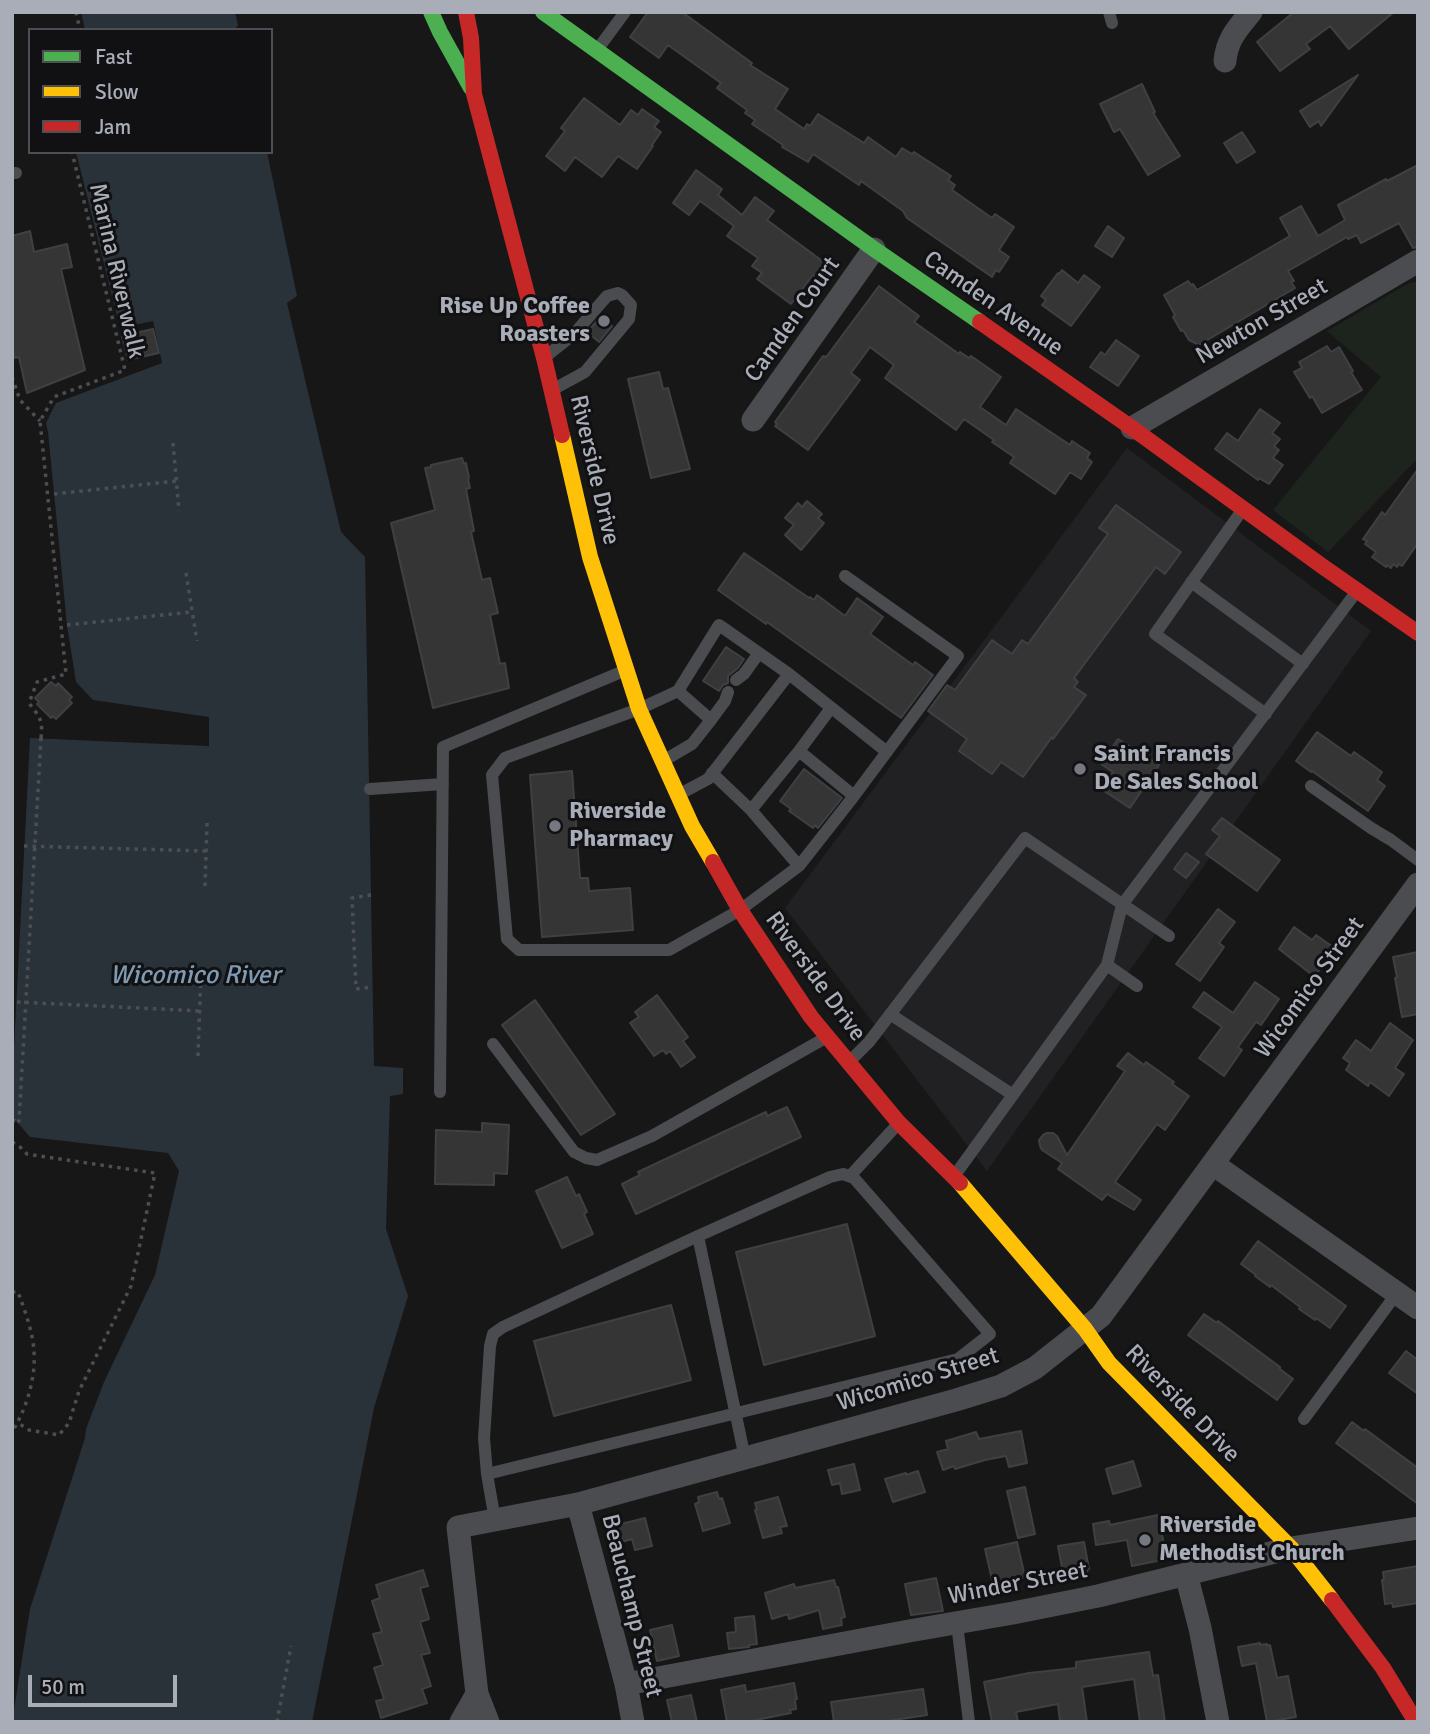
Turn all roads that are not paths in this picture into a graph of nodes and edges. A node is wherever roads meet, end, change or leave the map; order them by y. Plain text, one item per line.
1 (417, 12) edge
2 (431, 12) edge
3 (466, 12) edge
4 (543, 12) edge
5 (625, 12) edge
6 (1251, 12) edge
7 (440, 32) junction
8 (597, 51) junction
9 (1225, 61) dead end
10 (474, 94) junction
11 (874, 249) junction
12 (1417, 263) edge
13 (544, 358) junction
14 (552, 391) junction
15 (753, 421) dead end
16 (1132, 428) junction
17 (1243, 509) junction
18 (845, 576) dead end
19 (1191, 582) junction
20 (1358, 591) junction
21 (1418, 633) edge
22 (760, 653) junction
23 (1303, 664) junction
24 (626, 670) junction
25 (789, 674) junction
26 (741, 679) dead end
27 (678, 691) junction
28 (729, 696) dead end
29 (831, 708) junction
30 (639, 709) junction
31 (1266, 714) junction
32 (711, 720) junction
33 (799, 751) junction
34 (887, 752) junction
35 (662, 761) junction
36 (712, 773) junction
37 (443, 784) junction
38 (1311, 786) dead end
39 (370, 789) dead end
40 (678, 796) junction
41 (854, 796) junction
42 (751, 810) junction
43 (1418, 860) edge
44 (799, 866) junction
45 (1418, 884) edge
46 (1122, 905) junction
47 (740, 910) junction
48 (1410, 913) edge
49 (1169, 936) dead end
50 (1107, 965) junction
51 (1137, 986) dead end
52 (890, 1014) junction
53 (827, 1037) junction
54 (493, 1044) dead end
55 (849, 1063) junction
56 (440, 1092) dead end
57 (1013, 1095) junction
58 (899, 1123) junction
59 (1213, 1164) junction
60 (850, 1176) junction
61 (954, 1176) junction
62 (698, 1236) junction
63 (1397, 1293) junction
64 (1418, 1308) edge
65 (1085, 1329) junction
66 (735, 1413) junction
67 (1304, 1419) dead end
68 (745, 1458) junction
69 (487, 1474) junction
70 (578, 1504) junction
71 (495, 1520) junction
72 (1418, 1528) edge
73 (1291, 1548) junction
74 (1186, 1574) junction
75 (957, 1624) junction
76 (626, 1684) junction
77 (477, 1694) junction
78 (461, 1722) edge
79 (488, 1722) edge
80 (633, 1722) edge
81 (969, 1722) edge
82 (1218, 1722) edge
83 (1416, 1722) edge

1 - 7 street
2 - 7 street, Riverside Drive
3 - 10 street, Riverside Drive
4 - 8 street, Camden Avenue
5 - 8 lane
6 - 9 street
7 - 10 street, Riverside Drive
8 - 11 street, Camden Avenue
10 - 13 street, Riverside Drive
11 - 15 street, Camden Court
11 - 16 street, Camden Avenue
12 - 16 street, Newton Street
13 - 14 street, Riverside Drive
13 - 14 lane
14 - 24 street, Riverside Drive
16 - 17 street, Camden Avenue
17 - 19 lane
17 - 20 street, Camden Avenue
18 - 34 lane
19 - 23 lane
19 - 31 lane
20 - 21 street, Camden Avenue
20 - 23 lane
22 - 25 lane
22 - 26 lane
22 - 27 lane
23 - 31 lane
24 - 30 street, Riverside Drive
24 - 37 lane
25 - 29 lane
25 - 36 lane
27 - 30 lane
27 - 32 lane
28 - 32 lane
29 - 33 lane
29 - 34 lane
30 - 35 street, Riverside Drive
30 - 47 lane
31 - 46 lane
32 - 35 lane
33 - 41 lane
33 - 42 lane
34 - 41 lane
35 - 40 street, Riverside Drive
36 - 40 lane
36 - 42 lane
37 - 39 lane
37 - 56 lane
38 - 43 lane
40 - 47 street, Riverside Drive
41 - 44 lane
42 - 44 lane
44 - 47 lane
45 - 48 street, Wicomico Street
46 - 49 lane
46 - 50 lane
46 - 52 lane
47 - 53 street, Riverside Drive
48 - 59 street, Wicomico Street
50 - 51 lane
50 - 57 lane
52 - 55 lane
52 - 57 lane
53 - 54 lane
53 - 55 street, Riverside Drive
55 - 58 street, Riverside Drive
57 - 61 lane
58 - 60 lane
58 - 61 street, Riverside Drive
59 - 63 street
59 - 65 street, Wicomico Street
60 - 62 lane
60 - 66 lane
61 - 65 street, Riverside Drive
62 - 66 lane
62 - 69 lane
63 - 64 street
63 - 67 lane
65 - 68 street, Wicomico Street
65 - 73 street, Riverside Drive
66 - 68 lane
66 - 69 lane
68 - 70 street, Wicomico Street
69 - 71 lane
70 - 71 street, Wicomico Street
70 - 76 street, Beauchamp Street
71 - 77 street, Wicomico Street
72 - 73 street, Winder Street
73 - 74 street, Winder Street
73 - 83 street, Riverside Drive
74 - 75 street, Winder Street
74 - 82 street
75 - 76 street, Winder Street
75 - 81 lane
76 - 80 street, Beauchamp Street
77 - 78 street
77 - 79 street

